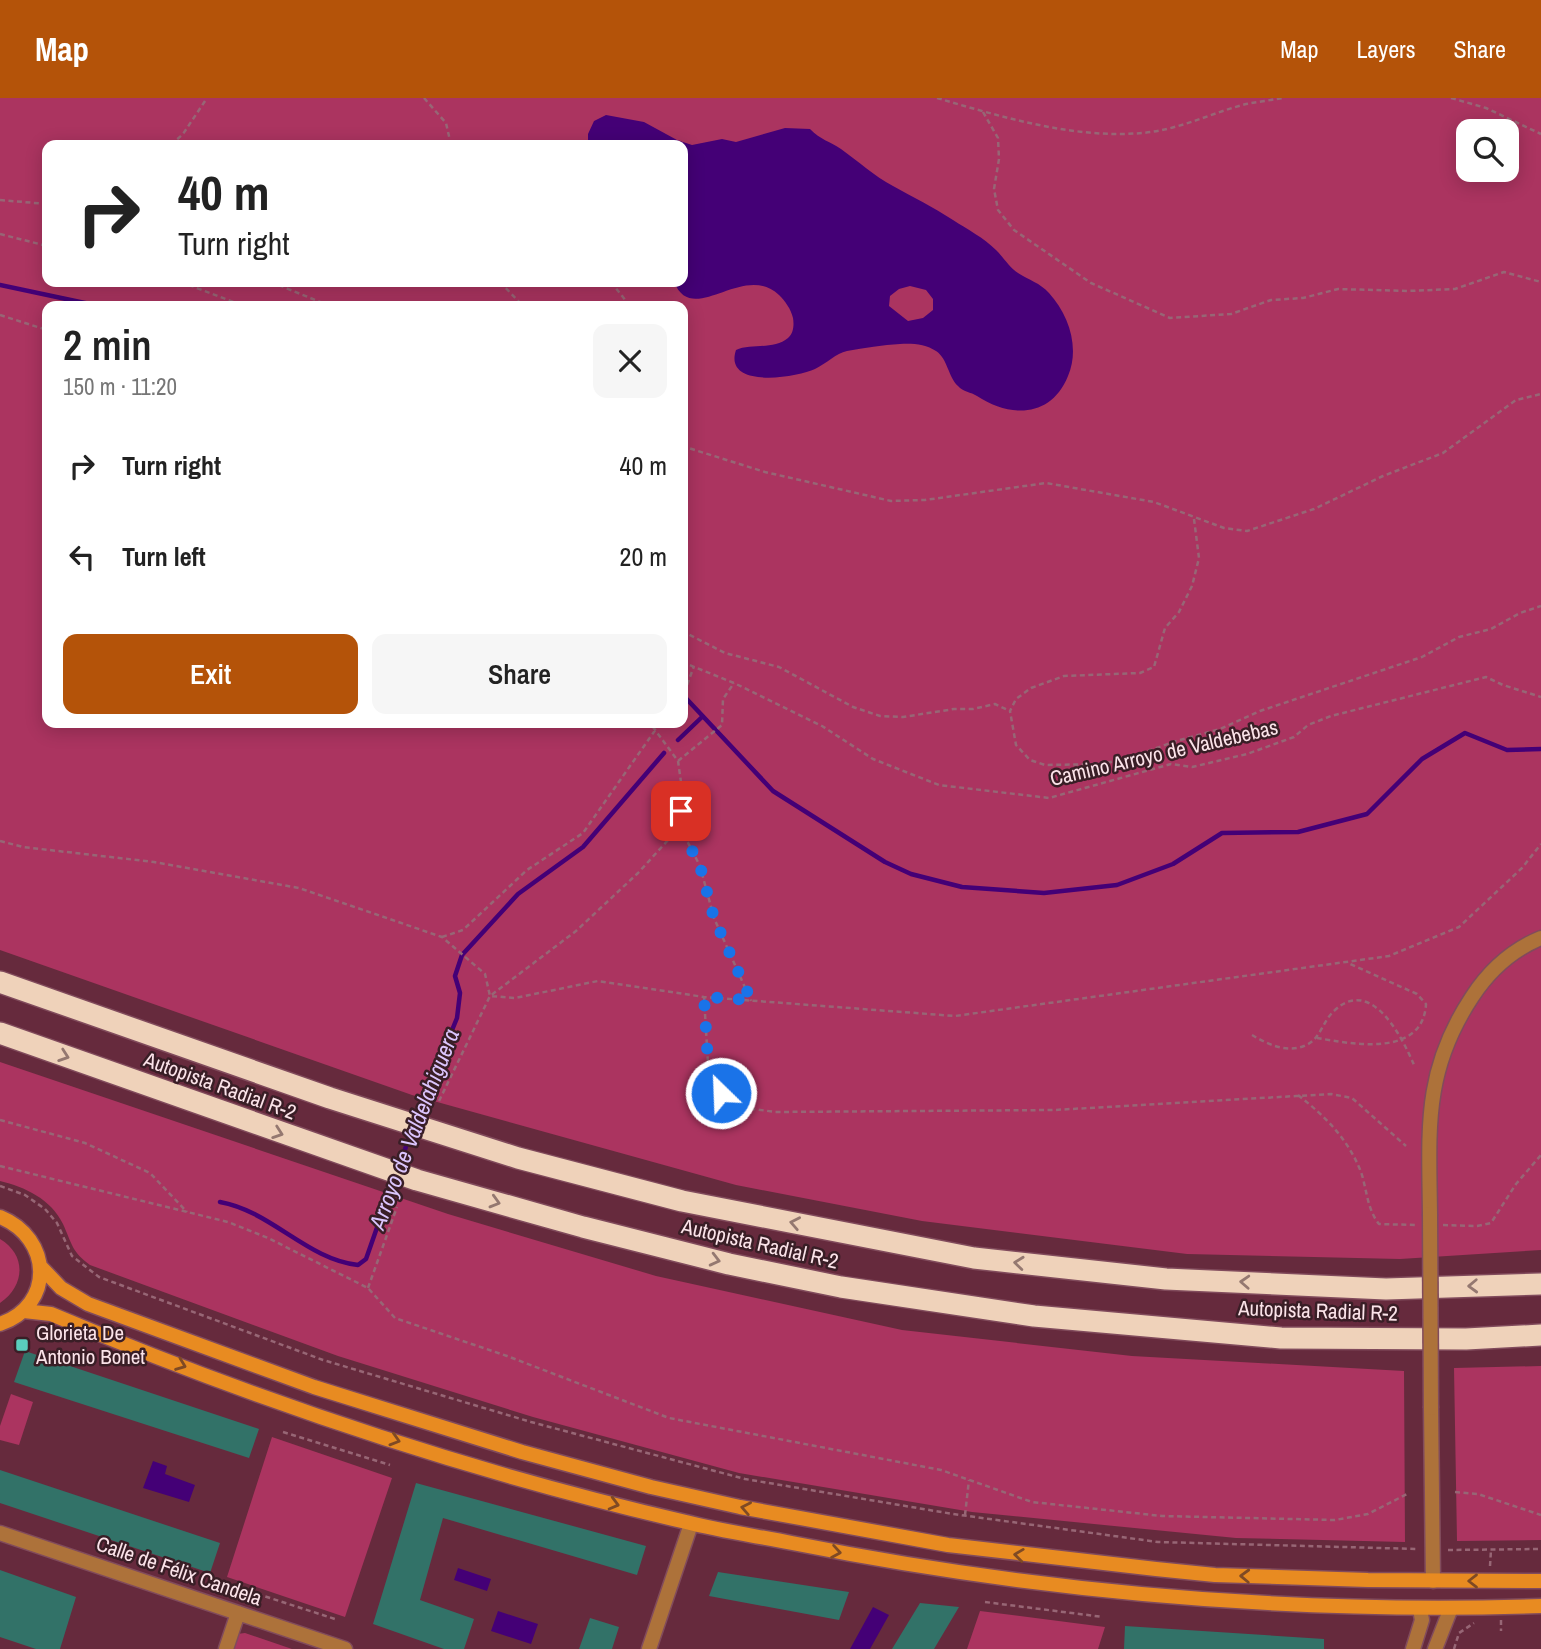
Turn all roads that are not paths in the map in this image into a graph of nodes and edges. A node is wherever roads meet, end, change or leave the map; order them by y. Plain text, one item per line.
1 (1541, 938) edge
2 (0, 982) edge
3 (0, 1033) edge
4 (0, 1217) edge
5 (41, 1267) junction
6 (1541, 1284) edge
7 (13, 1318) edge
8 (0, 1333) edge
9 (1541, 1335) edge
10 (691, 1524) junction
11 (0, 1533) edge
12 (1433, 1581) junction
13 (1541, 1581) edge
14 (1541, 1606) edge
15 (1420, 1608) junction
16 (1451, 1608) junction
17 (238, 1614) junction
18 (309, 1643) edge
19 (226, 1649) edge
20 (345, 1649) edge
21 (649, 1649) edge
22 (1413, 1649) edge
23 (1435, 1649) edge

1 - 12 street, bridge
6 -> 2 highway, Autopista Radial R-2
3 -> 9 highway, Autopista Radial R-2
4 - 5 street
5 - 7 street
12 -> 5 street
7 - 8 street
7 -> 10 street
10 -> 15 street
10 - 21 street
11 - 17 street, Calle de Félix Candela
13 -> 12 street
14 - 16 street
15 - 16 street
15 - 22 street
16 - 23 street
17 - 18 street, Calle de Félix Candela
17 - 19 street
18 - 20 street, Calle de Félix Candela

